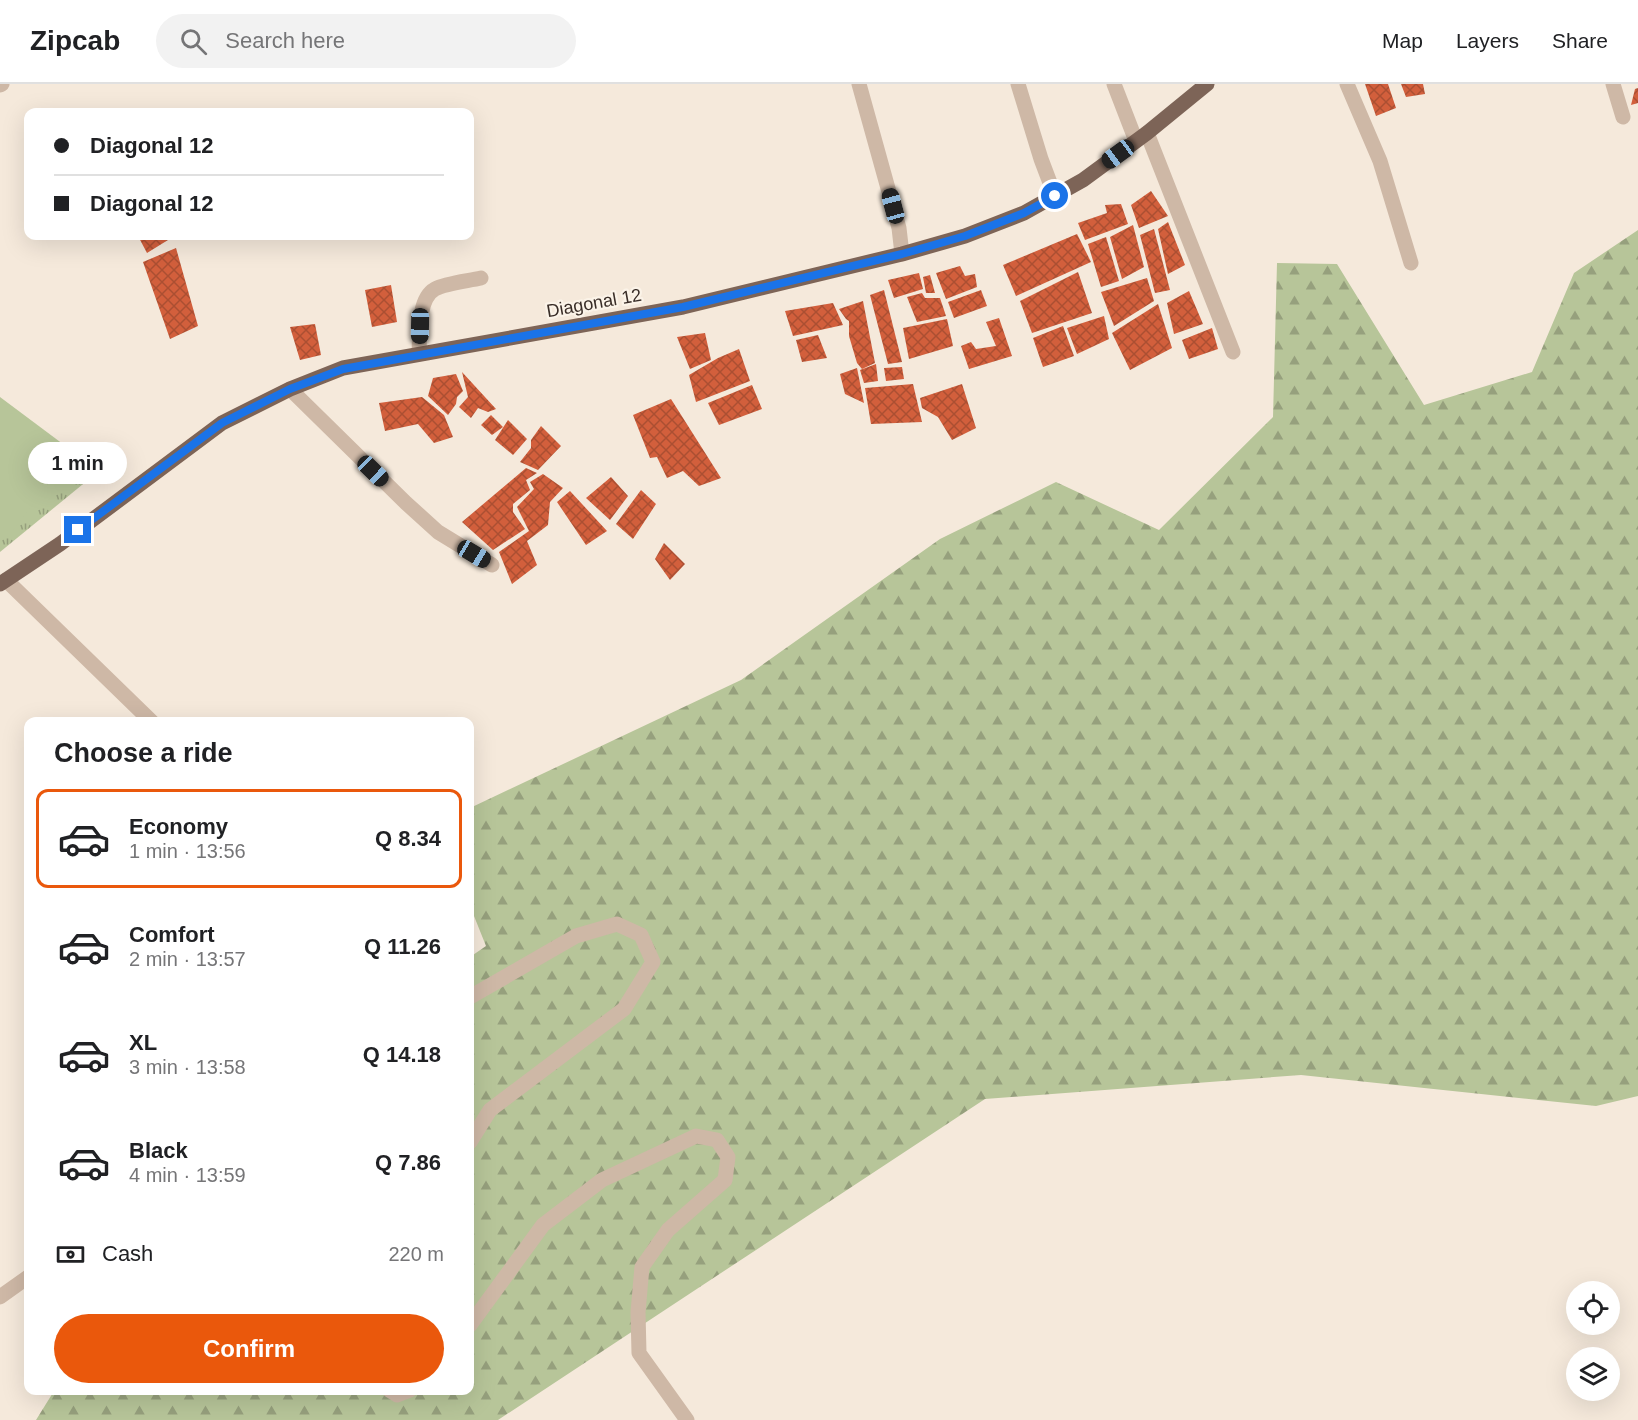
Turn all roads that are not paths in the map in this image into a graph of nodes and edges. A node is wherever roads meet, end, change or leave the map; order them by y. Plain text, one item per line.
1 (859, 84) edge
2 (1018, 84) edge
3 (1114, 84) edge
4 (1207, 84) edge
5 (1347, 84) edge
6 (1612, 84) edge
7 (1623, 117) dead end
8 (1142, 137) junction
9 (1055, 196) junction
10 (902, 254) junction
11 (1411, 263) dead end
12 (481, 278) dead end
13 (1233, 352) dead end
14 (419, 354) junction
15 (290, 389) junction
16 (492, 565) dead end
17 (3, 582) edge
18 (147, 717) edge
19 (474, 995) edge
20 (474, 1136) edge
21 (24, 1280) edge
22 (0, 1297) edge
23 (474, 1320) edge
24 (687, 1420) edge

1 - 10 street
2 - 9 street
3 - 8 street
4 - 8 main road, Diagonal 12
5 - 11 street
6 - 7 street
8 - 9 main road, Diagonal 12
8 - 13 street
9 - 10 main road, Diagonal 12
10 - 14 main road, Diagonal 12
12 - 14 street
14 - 15 main road, Diagonal 12
15 - 16 street
15 - 17 main road, Diagonal 12
17 - 18 street
19 - 20 street
21 - 22 street
23 - 24 street

